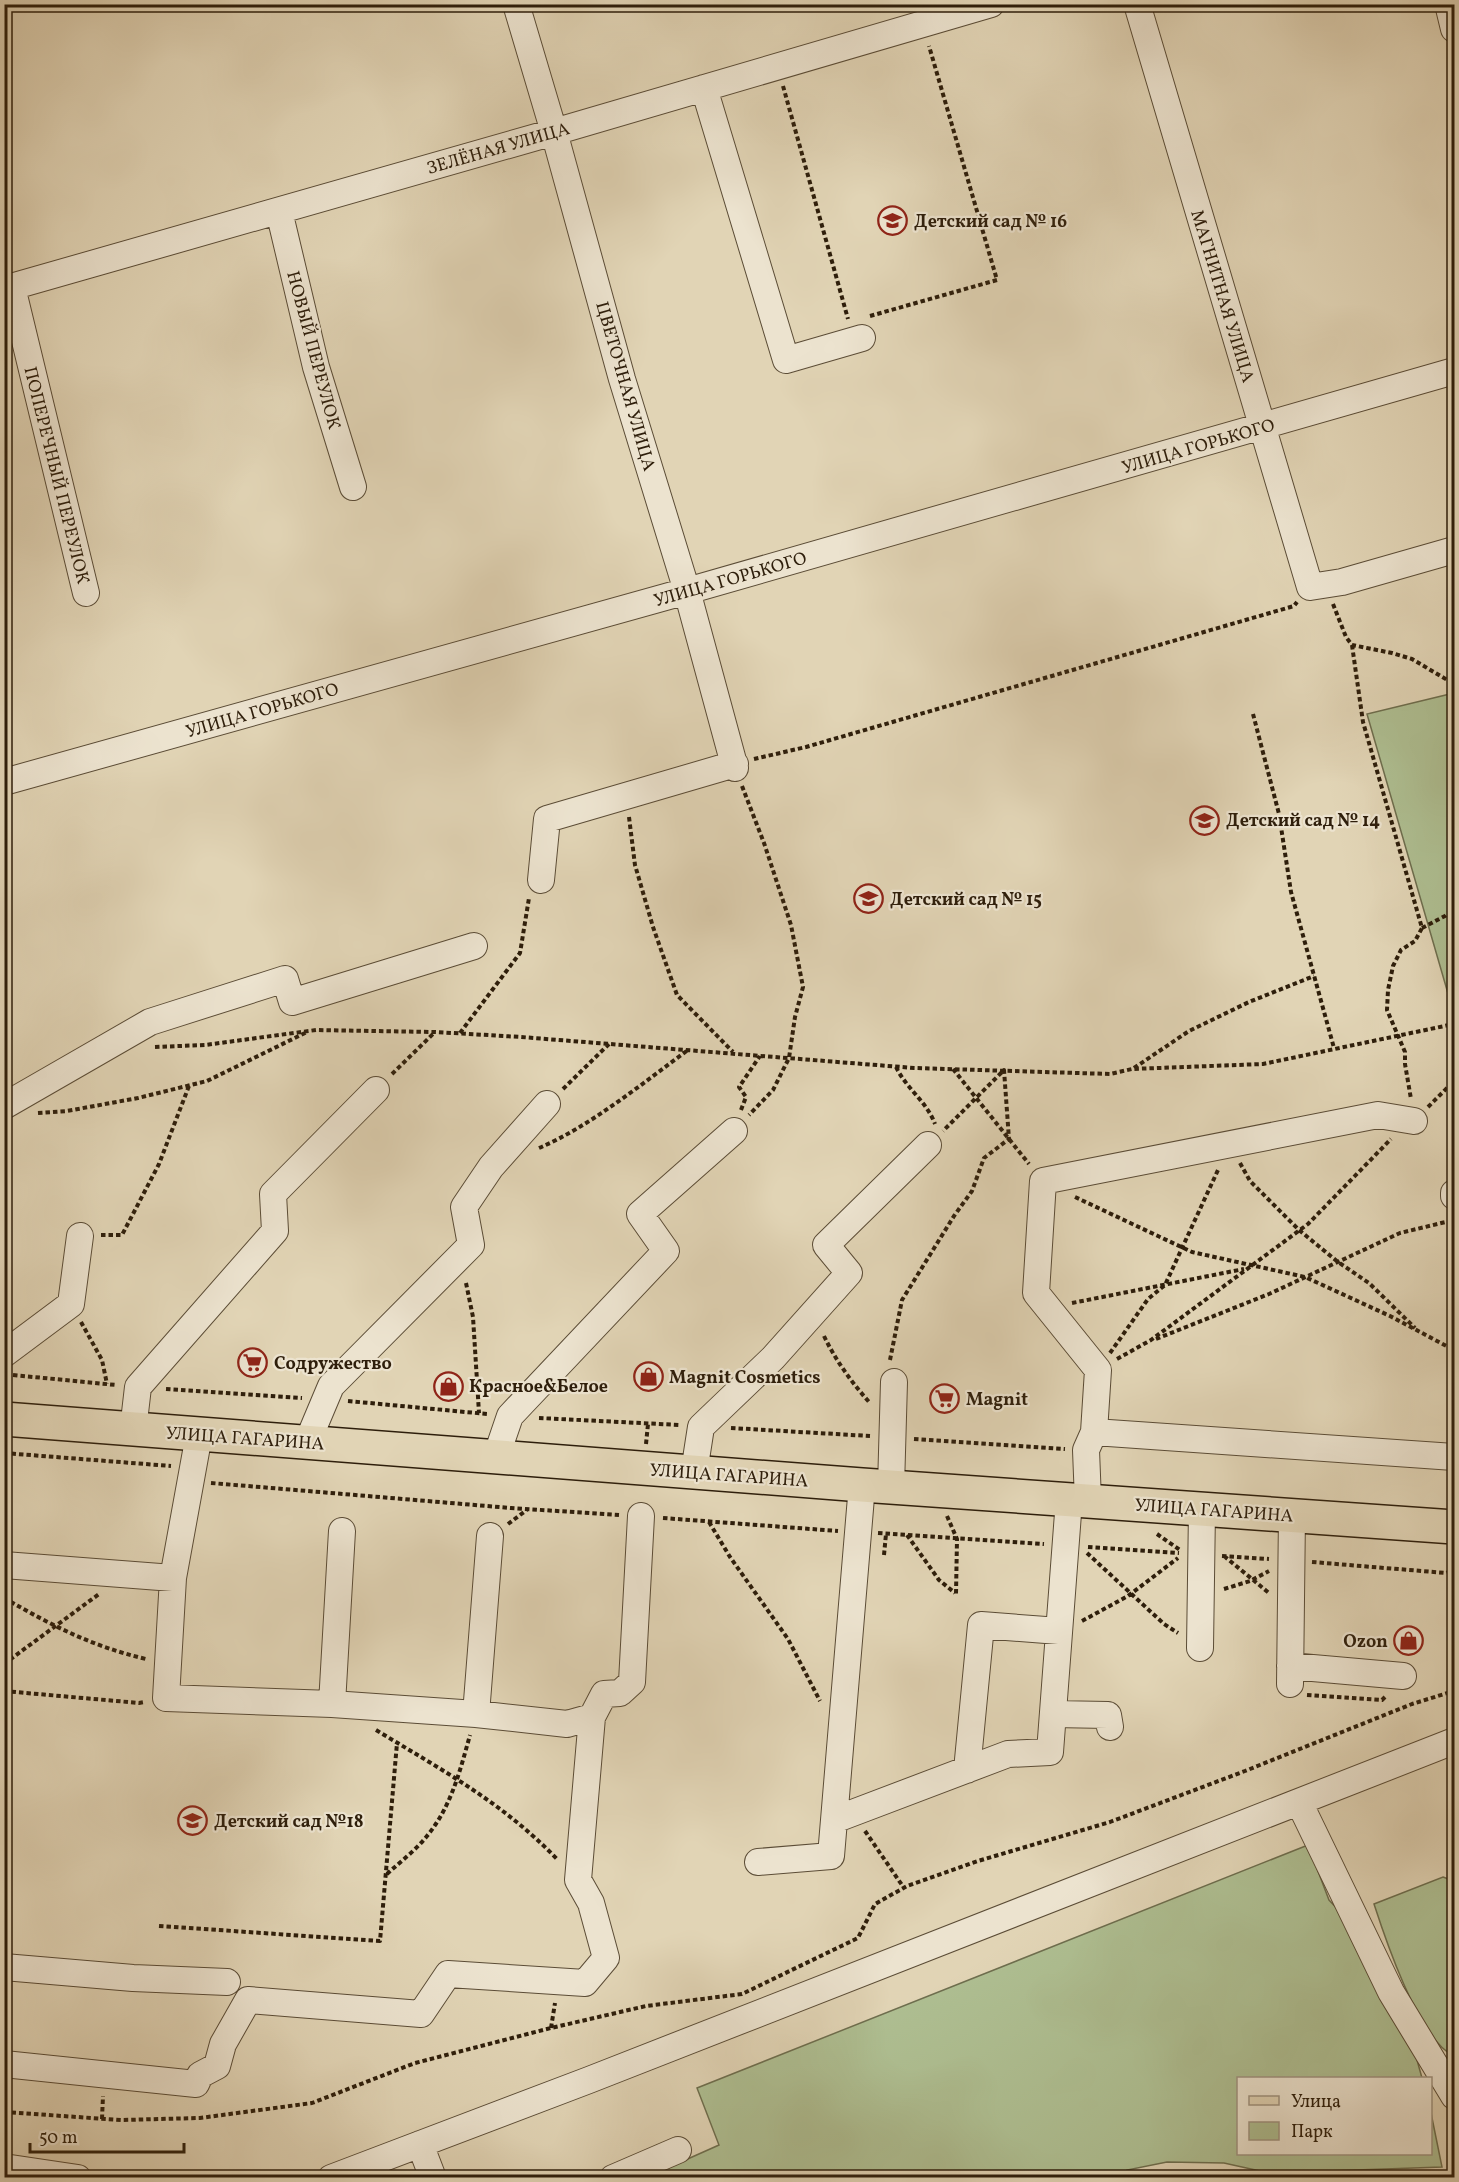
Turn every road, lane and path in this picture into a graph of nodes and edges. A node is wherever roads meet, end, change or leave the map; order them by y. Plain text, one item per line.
1 (516, 4) edge
2 (1137, 4) edge
3 (1448, 4) edge
4 (975, 7) edge
5 (1455, 29) edge
6 (927, 41) dead end
7 (782, 82) dead end
8 (704, 88) junction
9 (554, 132) junction
10 (279, 211) junction
11 (8, 288) edge
12 (857, 326) junction
13 (1455, 371) edge
14 (1263, 428) junction
15 (353, 488) dead end
16 (1455, 550) edge
17 (1310, 586) junction
18 (687, 591) junction
19 (86, 593) dead end
20 (1352, 645) junction
21 (1455, 684) edge
22 (1252, 714) dead end
23 (735, 766) junction
24 (4, 782) edge
25 (626, 795) junction
26 (542, 880) joint
27 (1455, 908) edge
28 (1422, 928) junction
29 (474, 946) dead end
30 (1314, 976) junction
31 (1455, 1024) edge
32 (310, 1030) junction
33 (435, 1032) junction
34 (460, 1033) junction
35 (610, 1044) junction
36 (149, 1047) dead end
37 (1334, 1048) junction
38 (689, 1050) junction
39 (735, 1053) junction
40 (760, 1056) junction
41 (789, 1058) junction
42 (896, 1066) junction
43 (952, 1068) junction
44 (1132, 1069) junction
45 (1004, 1070) junction
46 (1455, 1081) edge
47 (189, 1085) junction
48 (376, 1090) joint
49 (977, 1099) junction
50 (547, 1104) joint
51 (4, 1106) edge
52 (36, 1113) dead end
53 (1414, 1120) junction
54 (734, 1131) junction
55 (934, 1134) junction
56 (1009, 1139) junction
57 (1229, 1144) junction
58 (534, 1150) dead end
59 (1043, 1181) junction
60 (1455, 1220) edge
61 (1299, 1230) junction
62 (80, 1236) joint
63 (1183, 1248) junction
64 (460, 1256) junction
65 (1338, 1262) junction
66 (1253, 1265) junction
67 (1247, 1269) junction
68 (1305, 1277) junction
69 (1165, 1285) junction
70 (71, 1305) junction
71 (1047, 1307) junction
72 (813, 1313) junction
73 (1421, 1333) junction
74 (1144, 1344) junction
75 (1455, 1350) edge
76 (4, 1354) edge
77 (1098, 1370) junction
78 (887, 1380) junction
79 (107, 1384) dead end
80 (479, 1413) dead end
81 (4, 1419) edge
82 (871, 1428) dead end
83 (133, 1430) junction
84 (1094, 1432) junction
85 (200, 1435) junction
86 (871, 1436) dead end
87 (307, 1443) junction
88 (4, 1453) edge
89 (496, 1457) junction
90 (1455, 1457) edge
91 (694, 1472) junction
92 (192, 1474) junction
93 (876, 1486) junction
94 (1079, 1500) junction
95 (1202, 1510) junction
96 (945, 1512) dead end
97 (1292, 1515) junction
98 (641, 1516) junction
99 (708, 1521) junction
100 (1455, 1527) edge
101 (1149, 1528) dead end
102 (342, 1531) dead end
103 (858, 1532) junction
104 (886, 1534) junction
105 (906, 1535) junction
106 (490, 1536) dead end
107 (957, 1539) junction
108 (1066, 1546) junction
109 (1203, 1554) junction
110 (884, 1555) dead end
111 (1290, 1560) junction
112 (4, 1565) edge
113 (1455, 1570) edge
114 (126, 1574) junction
115 (173, 1578) junction
116 (1252, 1580) junction
117 (1131, 1594) junction
118 (1200, 1596) junction
119 (4, 1598) edge
120 (1291, 1622) junction
121 (54, 1627) junction
122 (1059, 1632) junction
123 (1200, 1648) joint
124 (4, 1664) edge
125 (168, 1664) junction
126 (1403, 1676) dead end
127 (4, 1691) edge
128 (1455, 1691) edge
129 (166, 1698) junction
130 (332, 1704) junction
131 (476, 1714) junction
132 (1053, 1714) junction
133 (591, 1717) junction
134 (369, 1726) dead end
135 (842, 1727) junction
136 (1110, 1727) dead end
137 (1455, 1741) edge
138 (397, 1743) junction
139 (967, 1770) junction
140 (458, 1779) junction
141 (1299, 1802) junction
142 (843, 1817) junction
143 (758, 1862) dead end
144 (386, 1875) junction
145 (578, 1880) junction
146 (904, 1888) junction
147 (159, 1926) dead end
148 (4, 1967) edge
149 (227, 1982) dead end
150 (4, 2064) edge
151 (1455, 2096) edge
152 (4, 2112) edge
153 (420, 2144) junction
154 (678, 2150) dead end
155 (4, 2167) edge
156 (78, 2178) edge
157 (331, 2178) edge
158 (433, 2178) edge
159 (613, 2178) edge

1 - 9 street, ЦВЕТОЧНАЯ УЛИЦА
2 - 14 street, МАГНИТНАЯ УЛИЦА
3 - 5 street
4 - 8 street, ЗЕЛЁНАЯ УЛИЦА
6 - 12 path
7 - 12 path
8 - 9 street, ЗЕЛЁНАЯ УЛИЦА
8 - 12 street
9 - 10 street, ЗЕЛЁНАЯ УЛИЦА
9 - 18 street, ЦВЕТОЧНАЯ УЛИЦА
10 - 11 street, ЗЕЛЁНАЯ УЛИЦА
10 - 15 street, НОВЫЙ ПЕРЕУЛОК
11 - 19 street, ПОПЕРЕЧНЫЙ ПЕРЕУЛОК
13 - 14 street, УЛИЦА ГОРЬКОГО
14 - 17 street, МАГНИТНАЯ УЛИЦА
14 - 18 street, УЛИЦА ГОРЬКОГО
16 - 17 street
17 - 20 path
17 - 23 path
18 - 23 street, ЦВЕТОЧНАЯ УЛИЦА
18 - 24 street, УЛИЦА ГОРЬКОГО
20 - 21 path
20 - 28 path
22 - 30 path
23 - 25 street
23 - 41 path
25 - 26 street
25 - 39 path
26 - 34 path
27 - 28 path
28 - 53 path
29 - 51 street
30 - 37 path
30 - 44 path
31 - 37 path
32 - 33 path
32 - 36 path
32 - 47 path
33 - 34 path
33 - 48 path
34 - 35 path
35 - 38 path
35 - 50 path
37 - 44 path
38 - 39 path
38 - 58 path
39 - 40 path
40 - 41 path
40 - 54 path
41 - 42 path
41 - 54 path
42 - 43 path
42 - 55 path
43 - 45 path
43 - 49 path
44 - 45 path
45 - 49 path
45 - 56 path
46 - 53 path
47 - 52 path
47 - 62 path
48 - 83 street
49 - 55 path
49 - 56 path
50 - 64 street
53 - 57 street
53 - 61 path
54 - 89 street
55 - 72 street
56 - 59 path
56 - 78 path
57 - 59 street
57 - 61 path
57 - 63 path
59 - 63 path
59 - 71 street
60 - 65 path
61 - 65 path
61 - 66 path
62 - 70 street
63 - 66 path
63 - 69 path
64 - 80 path
64 - 87 street
65 - 68 path
65 - 73 path
66 - 67 path
66 - 68 path
67 - 69 path
67 - 74 path
68 - 73 path
68 - 74 path
69 - 71 path
69 - 77 path
70 - 76 street
70 - 79 path
71 - 77 street
72 - 78 path
72 - 91 street
73 - 75 path
74 - 77 path
77 - 84 street
78 - 93 street
81 - 83 main road, УЛИЦА ГАГАРИНА
82 - 86 path
83 - 85 main road, УЛИЦА ГАГАРИНА
84 - 90 street
84 - 94 street
85 - 87 main road, УЛИЦА ГАГАРИНА
85 - 92 street
87 - 89 main road, УЛИЦА ГАГАРИНА
88 - 92 path
89 - 91 main road, УЛИЦА ГАГАРИНА
91 - 93 main road, УЛИЦА ГАГАРИНА
92 - 98 path
92 - 115 street
93 - 94 main road, УЛИЦА ГАГАРИНА
93 - 103 street
94 - 95 main road, УЛИЦА ГАГАРИНА
94 - 108 street
95 - 97 main road, УЛИЦА ГАГАРИНА
95 - 109 street
96 - 107 path
97 - 100 main road, УЛИЦА ГАГАРИНА
97 - 111 street
98 - 99 path
98 - 133 street
99 - 103 path
99 - 135 path
101 - 109 path
102 - 130 street
103 - 104 path
103 - 135 street
104 - 105 path
104 - 110 path
105 - 107 path
105 - 107 path
106 - 131 street
107 - 108 path
108 - 122 street
109 - 111 path
109 - 116 path
109 - 117 path
109 - 117 path
109 - 118 street
111 - 113 path
111 - 116 path
111 - 120 street
112 - 114 street
114 - 115 street
114 - 121 path
115 - 125 street
116 - 118 path
116 - 120 path
117 - 122 path
117 - 123 path
118 - 123 street
119 - 121 path
120 - 126 street
121 - 124 path
121 - 125 path
122 - 132 street
122 - 139 street
125 - 129 street
127 - 129 path
128 - 146 path
129 - 130 street
130 - 131 street
131 - 133 street
131 - 140 path
132 - 136 street
132 - 139 street
133 - 145 street
134 - 138 path
135 - 142 street
137 - 141 street
138 - 140 path
138 - 144 path
139 - 142 street
140 - 144 path
140 - 145 path
141 - 151 street
141 - 153 street
142 - 143 street
142 - 146 path
144 - 147 path
145 - 150 street
146 - 152 path
148 - 149 street
153 - 157 street
153 - 158 street
154 - 159 street
155 - 156 street

